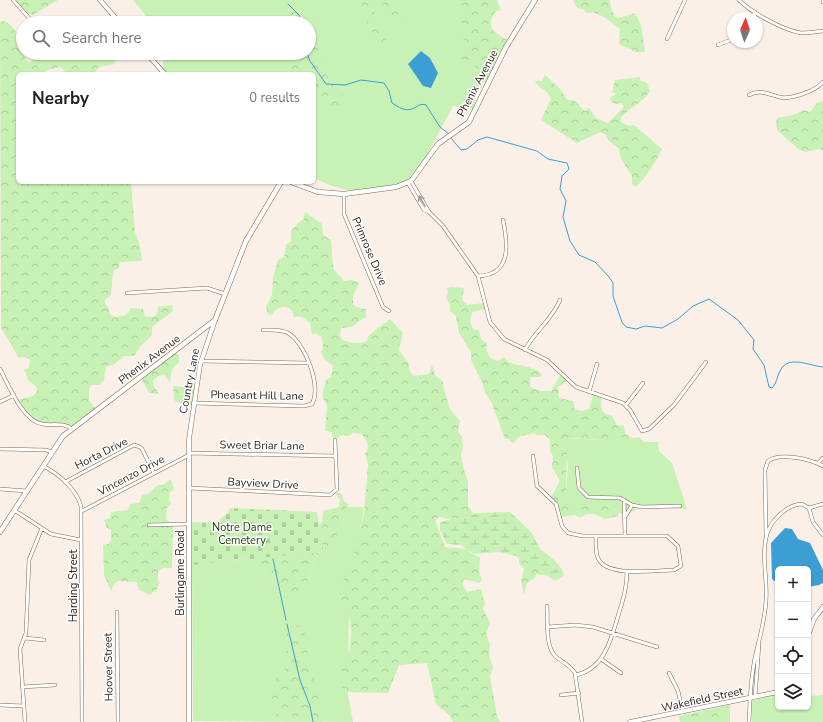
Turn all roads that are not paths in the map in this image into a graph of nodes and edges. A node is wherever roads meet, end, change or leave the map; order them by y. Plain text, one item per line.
1 (14, 0) edge
2 (100, 0) edge
3 (535, 0) edge
4 (685, 0) edge
5 (739, 0) edge
6 (755, 12) edge
7 (27, 16) edge
8 (114, 16) edge
9 (763, 16) edge
10 (823, 31) edge
11 (667, 39) dead end
12 (727, 41) edge
13 (718, 45) dead end
14 (152, 60) edge
15 (163, 72) edge
16 (823, 82) edge
17 (749, 95) dead end
18 (409, 182) junction
19 (280, 184) edge
20 (296, 184) edge
21 (344, 194) junction
22 (503, 220) dead end
23 (478, 276) junction
24 (127, 292) dead end
25 (225, 294) junction
26 (560, 300) dead end
27 (389, 310) dead end
28 (215, 320) junction
29 (263, 330) dead end
30 (524, 350) junction
31 (200, 361) junction
32 (706, 362) dead end
33 (308, 363) junction
34 (597, 364) dead end
35 (0, 369) edge
36 (643, 383) dead end
37 (589, 392) junction
38 (14, 396) junction
39 (0, 402) edge
40 (193, 403) junction
41 (626, 405) junction
42 (191, 423) joint
43 (63, 425) junction
44 (72, 429) junction
45 (68, 432) junction
46 (335, 440) dead end
47 (0, 449) edge
48 (52, 452) junction
49 (189, 454) junction
50 (335, 456) junction
51 (532, 456) dead end
52 (823, 458) edge
53 (818, 463) junction
54 (44, 466) junction
55 (823, 466) edge
56 (577, 468) dead end
57 (154, 473) junction
58 (65, 482) junction
59 (189, 488) junction
60 (0, 489) edge
61 (27, 491) junction
62 (624, 500) junction
63 (823, 504) edge
64 (632, 505) junction
65 (680, 506) dead end
66 (809, 508) junction
67 (14, 510) junction
68 (82, 511) junction
69 (625, 517) junction
70 (189, 524) junction
71 (149, 525) dead end
72 (42, 528) junction
73 (0, 532) edge
74 (823, 535) edge
75 (596, 536) junction
76 (625, 536) junction
77 (766, 539) junction
78 (81, 540) junction
79 (627, 571) junction
80 (547, 606) dead end
81 (823, 607) edge
82 (117, 612) dead end
83 (548, 627) junction
84 (811, 628) edge
85 (613, 634) junction
86 (25, 638) junction
87 (44, 640) dead end
88 (656, 647) dead end
89 (601, 659) junction
90 (669, 672) dead end
91 (621, 673) dead end
92 (576, 675) junction
93 (55, 685) dead end
94 (22, 687) junction
95 (579, 693) junction
96 (775, 693) edge
97 (561, 695) dead end
98 (752, 697) junction
99 (0, 705) edge
100 (24, 706) junction
101 (684, 712) junction
102 (25, 722) edge
103 (82, 722) edge
104 (118, 722) edge
105 (189, 722) edge
106 (582, 722) edge
107 (630, 722) edge
108 (750, 722) edge

1 - 7 street
2 - 8 street
3 - 18 main road, Phenix Avenue
4 - 11 street
5 - 6 street
9 - 10 street
12 - 13 street
14 - 15 street
16 - 17 street
18 - 21 main road
18 - 23 street
19 - 25 main road
20 - 21 main road
21 - 27 street, Primrose Drive
22 - 23 street
23 - 30 street
24 - 25 street
25 - 28 main road
26 - 30 street
28 - 31 street, Country Lane
28 - 44 main road, Phenix Avenue
29 - 33 street, Pheasant Hill Lane
30 - 37 street
31 - 33 street
31 - 40 street, Country Lane
32 - 41 street
33 - 40 street, Pheasant Hill Lane
34 - 37 street
35 - 38 street
36 - 41 street
37 - 41 street
38 - 39 street
38 - 43 street
40 - 42 street, Country Lane
42 - 49 street, Burlingame Road
43 - 44 street
43 - 45 street
44 - 45 main road, Phenix Avenue
45 - 48 main road, Phenix Avenue
46 - 50 street
47 - 48 street
48 - 54 main road, Phenix Avenue
49 - 50 street, Sweet Briar Lane
49 - 57 street, Vincenzo Drive
49 - 59 street, Burlingame Road
50 - 59 street, Bayview Drive
51 - 75 street
52 - 53 street
53 - 55 street
53 - 77 street
54 - 58 street, Harding Street
54 - 61 main road, Phenix Avenue
56 - 62 street
57 - 58 street, Horta Drive
57 - 68 street, Vincenzo Drive
58 - 68 street, Harding Street
59 - 70 street, Burlingame Road
60 - 61 street
61 - 67 main road, Phenix Avenue
62 - 64 street
62 - 69 street
63 - 66 street
64 - 65 street
64 - 69 street
66 - 74 street
66 - 77 street
67 - 72 street
67 - 73 main road, Phenix Avenue
68 - 78 street, Harding Street
69 - 76 street
70 - 71 street
70 - 105 street, Burlingame Road
72 - 78 street
72 - 86 street
75 - 76 street
75 - 79 street
76 - 79 street
77 - 98 street
78 - 103 street, Harding Street
79 - 85 street
80 - 83 street
81 - 84 street
82 - 104 street, Hoover Street
83 - 85 street
83 - 92 street
85 - 88 street
85 - 89 street
86 - 87 street
86 - 94 street
89 - 91 street
89 - 92 street
90 - 101 street
92 - 95 street
93 - 94 street
94 - 100 street
95 - 97 street
95 - 106 street
96 - 98 street, Wakefield Street
98 - 101 street, Wakefield Street
98 - 108 street
99 - 100 street
100 - 102 street
101 - 107 street, Wakefield Street

